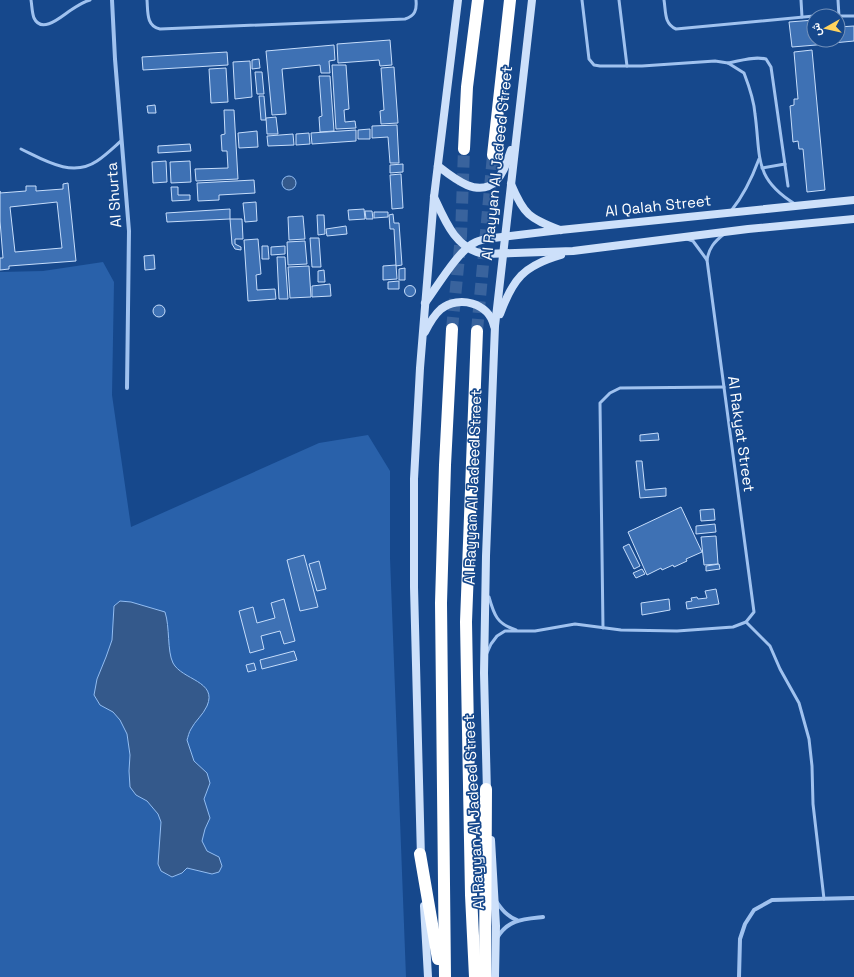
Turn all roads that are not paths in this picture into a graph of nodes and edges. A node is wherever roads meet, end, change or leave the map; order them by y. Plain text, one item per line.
1 (31, 0) edge
2 (90, 0) edge
3 (112, 0) edge
4 (147, 0) edge
5 (416, 0) edge
6 (458, 0) edge
7 (478, 0) edge
8 (510, 0) edge
9 (532, 0) edge
10 (582, 0) edge
11 (619, 0) edge
12 (664, 0) edge
13 (801, 0) edge
14 (802, 17) junction
15 (806, 17) edge
16 (728, 63) junction
17 (626, 66) junction
18 (516, 138) junction
19 (122, 141) junction
20 (21, 149) dead end
21 (464, 149) tunnel mouth
22 (493, 155) tunnel mouth
23 (759, 159) junction
24 (785, 164) junction
25 (438, 166) junction
26 (762, 168) junction
27 (510, 182) junction
28 (788, 186) dead end
29 (434, 197) junction
30 (854, 200) edge
31 (798, 206) junction
32 (729, 214) junction
33 (854, 219) edge
34 (560, 230) junction
35 (727, 232) junction
36 (505, 237) junction
37 (682, 237) junction
38 (467, 248) junction
39 (573, 251) junction
40 (503, 253) junction
41 (707, 260) junction
42 (425, 304) junction
43 (452, 329) tunnel mouth
44 (495, 330) junction
45 (477, 331) tunnel mouth
46 (424, 333) junction
47 (724, 387) junction
48 (127, 388) dead end
49 (486, 587) junction
50 (746, 622) junction
51 (603, 628) junction
52 (518, 630) junction
53 (484, 661) junction
54 (486, 789) junction
55 (420, 854) junction
56 (854, 898) edge
57 (495, 899) junction
58 (824, 899) junction
59 (543, 917) dead end
60 (517, 920) junction
61 (496, 940) junction
62 (428, 977) edge
63 (441, 977) edge
64 (445, 977) edge
65 (475, 977) edge
66 (484, 977) edge
67 (495, 977) edge
68 (739, 977) edge

1 - 2 lane
3 - 19 street, Al Shurta
4 - 5 lane
6 - 25 main road
7 - 21 highway
8 - 22 highway, Al Rayyan Al Jadeed Street
9 - 18 main road, Al Rayyan Al Jadeed Street
10 - 17 lane
11 - 17 lane
12 - 14 lane
13 - 14 lane
14 - 15 lane
16 - 17 lane
16 - 23 lane
16 - 24 lane
18 - 25 main road
18 - 27 main road, Al Rayyan Al Jadeed Street
19 - 20 lane
19 - 48 street, Al Shurta
23 - 26 lane
23 - 32 lane
24 - 26 lane
24 - 28 lane
25 - 29 main road
26 - 31 lane
27 - 34 main road
27 - 36 main road, Al Rayyan Al Jadeed Street
29 - 38 main road
29 - 42 main road
30 - 31 main road, Al Qalah Street
31 - 32 main road, Al Qalah Street
32 - 34 main road, Al Qalah Street
33 - 35 main road
34 - 36 main road, Al Qalah Street
35 - 37 main road
35 - 41 lane, Al Rakyat Street
36 - 38 main road, Al Qalah Street
36 - 40 main road, Al Rayyan Al Jadeed Street
37 - 39 main road
37 - 41 lane, Al Rakyat Street
38 - 40 main road
38 - 42 main road, Al Qalah Street
39 - 40 main road
39 - 44 main road
40 - 44 main road, Al Rayyan Al Jadeed Street
41 - 47 lane, Al Rakyat Street
42 - 46 main road
43 - 64 highway, Al Rayyan Al Jadeed Street
44 - 46 main road
44 - 49 main road, Al Rayyan Al Jadeed Street
45 - 65 highway, Al Rayyan Al Jadeed Street
46 - 55 main road
47 - 50 lane, Al Rakyat Street
47 - 51 lane
49 - 52 lane
49 - 53 main road, Al Rayyan Al Jadeed Street
50 - 51 lane
50 - 58 lane
51 - 52 lane
52 - 53 lane
53 - 54 main road, Al Rayyan Al Jadeed Street
54 - 57 main road, Al Rayyan Al Jadeed Street
54 - 66 highway
55 - 62 main road
55 - 63 highway
56 - 58 street
57 - 60 street
57 - 61 main road, Al Rayyan Al Jadeed Street
58 - 68 street
59 - 60 street
60 - 61 street
61 - 67 main road, Al Rayyan Al Jadeed Street

